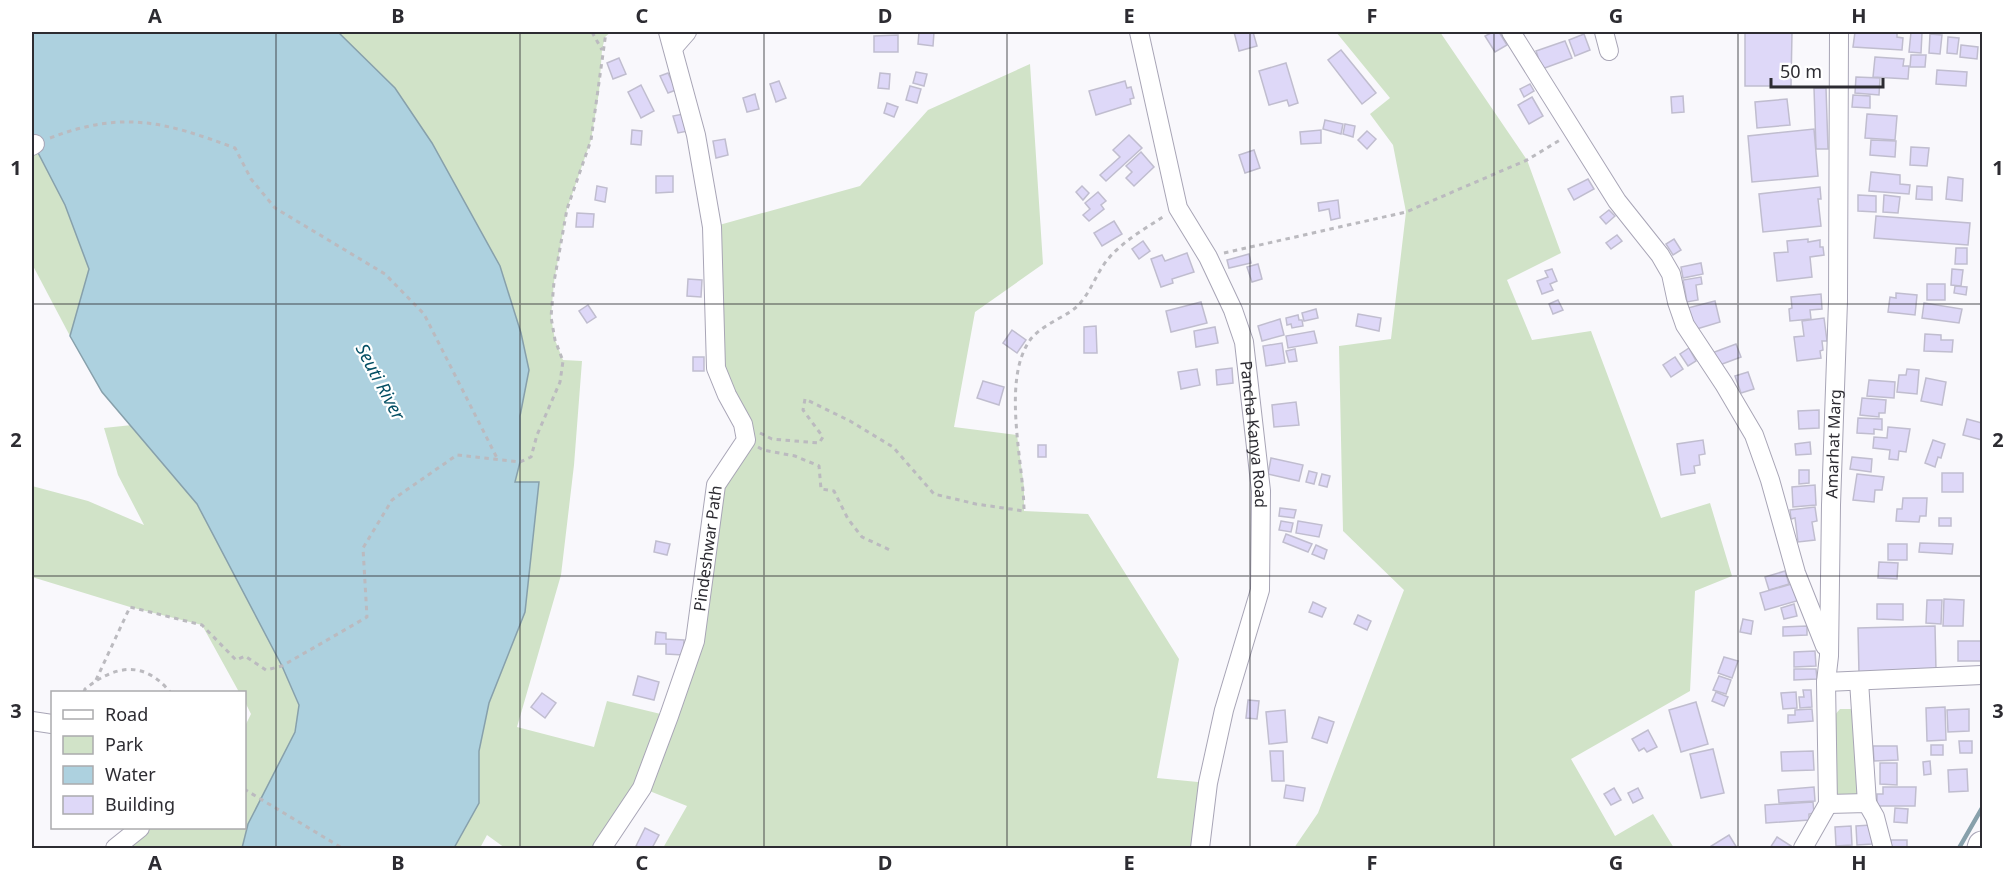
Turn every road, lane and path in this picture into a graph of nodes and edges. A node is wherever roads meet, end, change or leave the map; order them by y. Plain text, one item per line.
1 (592, 32) edge
2 (606, 32) edge
3 (687, 32) edge
4 (1139, 32) edge
5 (1511, 32) edge
6 (1604, 32) edge
7 (1839, 32) edge
8 (670, 40) edge
9 (602, 51) junction
10 (1609, 51) dead end
11 (1574, 132) junction
12 (33, 145) edge
13 (1178, 208) junction
14 (1208, 257) junction
15 (745, 432) junction
16 (498, 460) junction
17 (890, 550) dead end
18 (1829, 656) junction
19 (1983, 675) edge
20 (96, 680) junction
21 (1859, 681) junction
22 (1826, 682) junction
23 (84, 691) edge
24 (169, 691) edge
25 (32, 721) edge
26 (51, 724) edge
27 (246, 790) edge
28 (1867, 803) junction
29 (1828, 804) junction
30 (139, 829) edge
31 (115, 849) edge
32 (342, 849) edge
33 (602, 849) edge
34 (1200, 849) edge
35 (1803, 849) edge
36 (1883, 849) edge

1 - 9 path
2 - 9 path
3 - 8 street
4 - 13 street, Pancha Kanya Road
5 - 11 street
6 - 10 street
7 - 18 street, Amarhat Marg
8 - 15 street
9 - 16 path
11 - 14 path
11 - 18 street
12 - 16 path
13 - 14 street, Pancha Kanya Road
13 - 15 path
14 - 34 street, Pancha Kanya Road
15 - 17 path
15 - 33 street, Pindeshwar Path
16 - 20 path
18 - 22 street, Amarhat Marg
19 - 21 street
20 - 23 path
20 - 24 path
21 - 22 street
21 - 28 street
22 - 29 street, Amarhat Marg
25 - 26 street
27 - 32 path
28 - 29 street
28 - 36 street
29 - 35 street, Amarhat Marg
30 - 31 street

